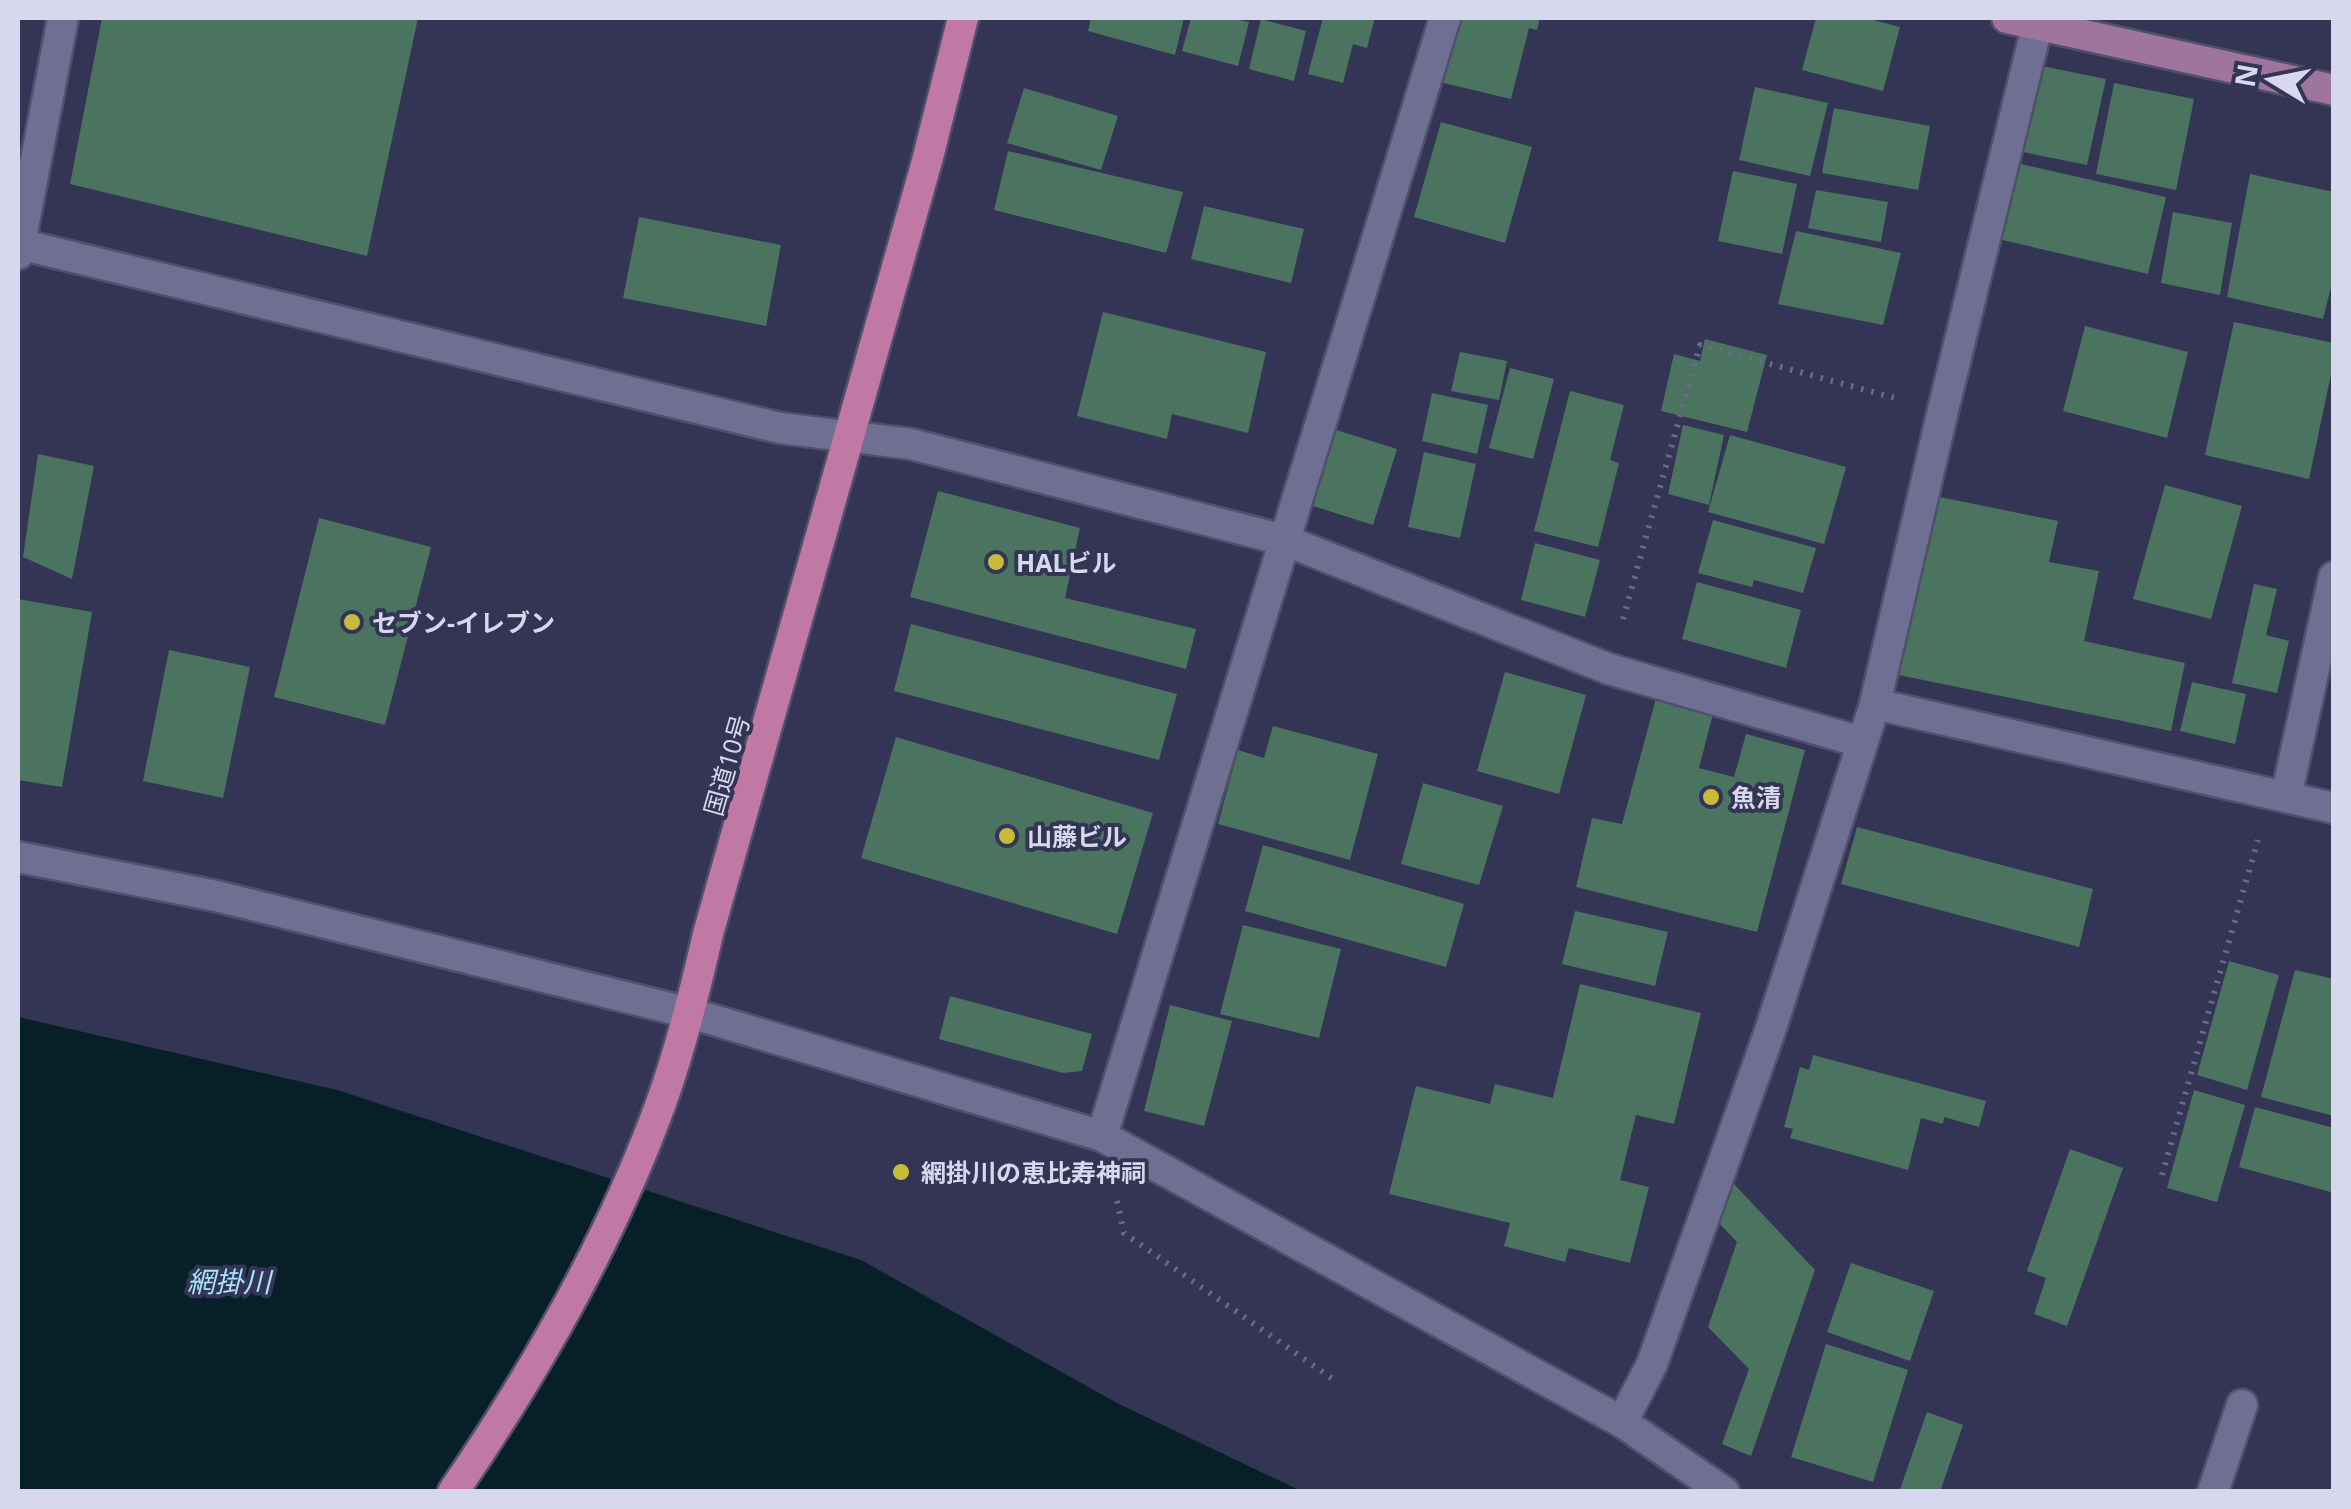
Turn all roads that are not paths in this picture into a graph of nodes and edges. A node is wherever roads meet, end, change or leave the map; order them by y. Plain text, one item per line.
1 (63, 18) edge
2 (963, 18) edge
3 (1446, 18) edge
4 (2006, 18) edge
5 (2038, 21) edge
6 (2334, 90) edge
7 (18, 249) edge
8 (848, 438) junction
9 (1284, 540) junction
10 (2334, 577) edge
11 (1875, 704) junction
12 (1862, 742) junction
13 (2279, 795) junction
14 (2334, 808) edge
15 (18, 857) edge
16 (690, 1012) junction
17 (1102, 1136) junction
18 (2242, 1404) dead end
19 (1622, 1422) junction
20 (453, 1492) edge
21 (1724, 1492) edge
22 (2213, 1492) edge

1 - 7 street
2 - 8 highway, 国道10号
3 - 9 street
4 - 5 main road
5 - 6 main road
5 - 11 street
7 - 8 street
8 - 9 street
8 - 16 highway, 国道10号
9 - 12 street
9 - 17 street
10 - 13 street
11 - 12 street
11 - 13 street
12 - 19 street
13 - 14 street
15 - 16 street
16 - 17 street
16 - 20 highway, 国道10号
17 - 19 street
18 - 22 street
19 - 21 street

